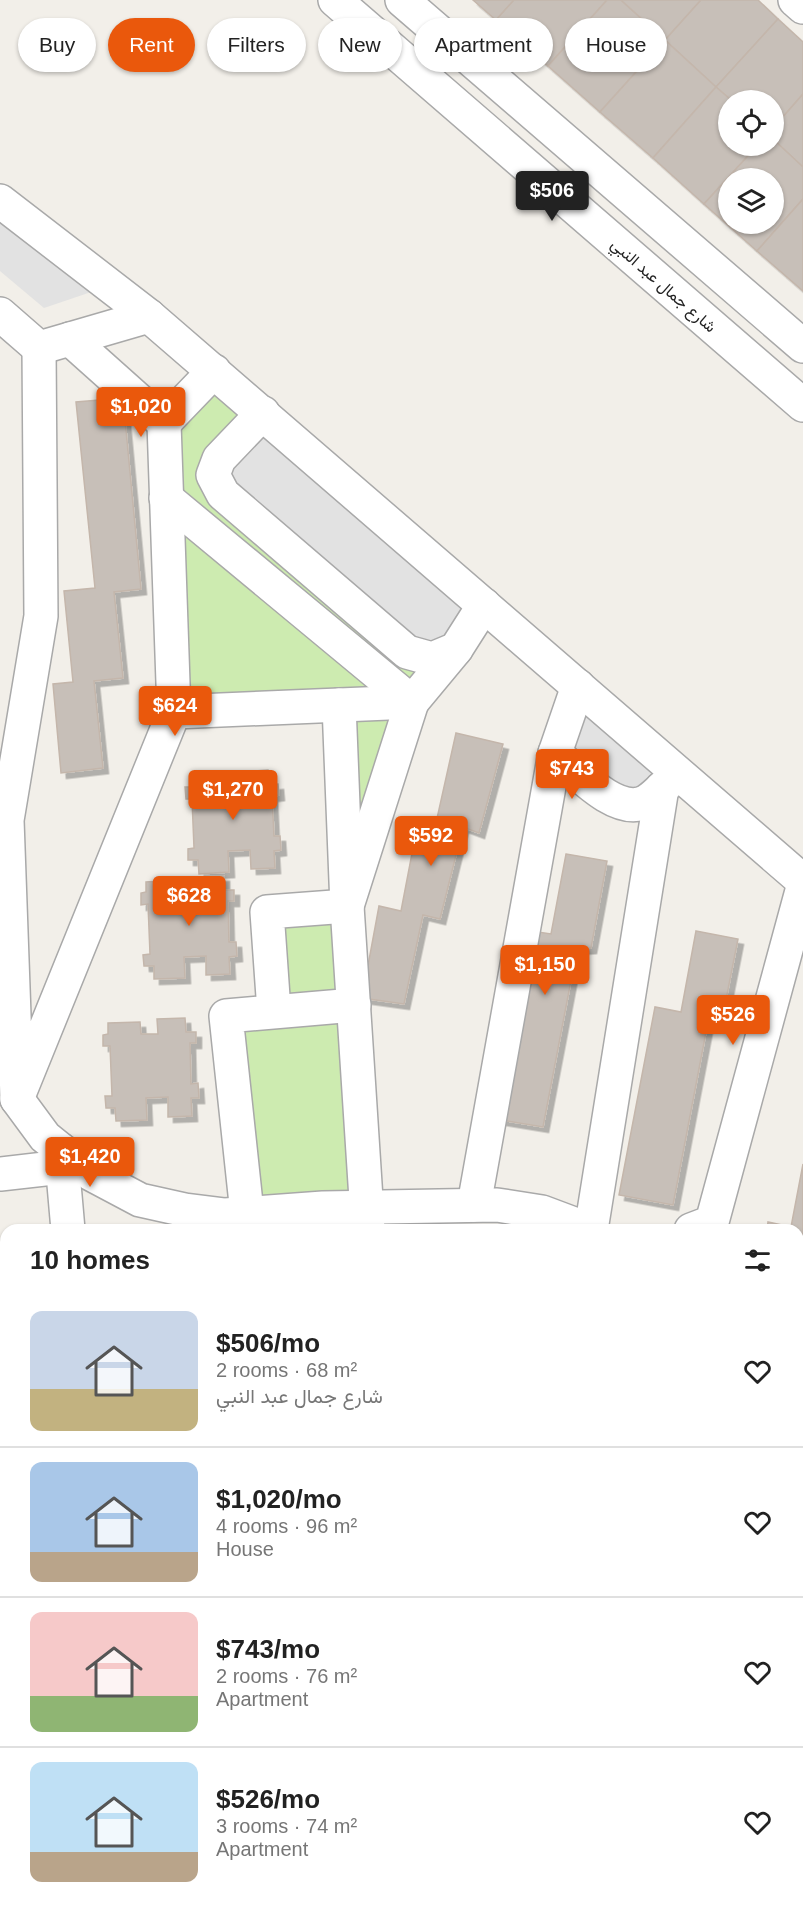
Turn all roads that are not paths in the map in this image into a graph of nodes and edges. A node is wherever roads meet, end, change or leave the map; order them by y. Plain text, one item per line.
1 (335, 0) edge
2 (402, 0) edge
3 (795, 0) edge
4 (803, 7) edge
5 (0, 201) edge
6 (0, 314) edge
7 (149, 316) junction
8 (70, 339) junction
9 (803, 346) edge
10 (39, 348) junction
11 (214, 371) junction
12 (803, 405) edge
13 (263, 413) junction
14 (164, 423) junction
15 (166, 498) junction
16 (484, 605) junction
17 (456, 649) junction
18 (578, 687) junction
19 (412, 702) junction
20 (339, 705) junction
21 (174, 712) junction
22 (555, 753) junction
23 (670, 781) junction
24 (4, 810) edge
25 (803, 881) edge
26 (803, 887) edge
27 (347, 906) junction
28 (354, 1005) junction
29 (274, 1011) junction
30 (17, 1099) junction
31 (62, 1158) junction
32 (0, 1174) edge
33 (474, 1205) junction
34 (247, 1213) junction
35 (367, 1218) edge
36 (514, 1219) edge
37 (200, 1221) edge
38 (68, 1224) edge
39 (574, 1224) edge
40 (591, 1224) edge
41 (707, 1224) edge

1 - 12 street, شارع جمال عبد النبي
2 - 9 street
3 - 4 street
5 - 7 street
6 - 10 street
7 - 8 street
7 - 11 street
8 - 10 street
8 - 14 street
10 - 24 street
11 - 13 street
11 - 14 street
13 - 16 street
13 - 17 street
14 - 15 street
15 - 19 street
15 - 21 street
16 - 17 street
16 - 18 street
17 - 19 street
18 - 22 street
18 - 23 street
19 - 20 street
19 - 27 street
20 - 21 street
20 - 27 street
21 - 30 street
22 - 23 street
22 - 33 street
23 - 25 street
23 - 40 street
24 - 30 street
26 - 41 street
27 - 28 street
27 - 29 street
28 - 29 street
28 - 35 street
29 - 34 street
30 - 31 street
31 - 32 street
31 - 37 street
31 - 38 street
33 - 35 street
33 - 36 street
34 - 35 street
34 - 37 street
36 - 39 street

